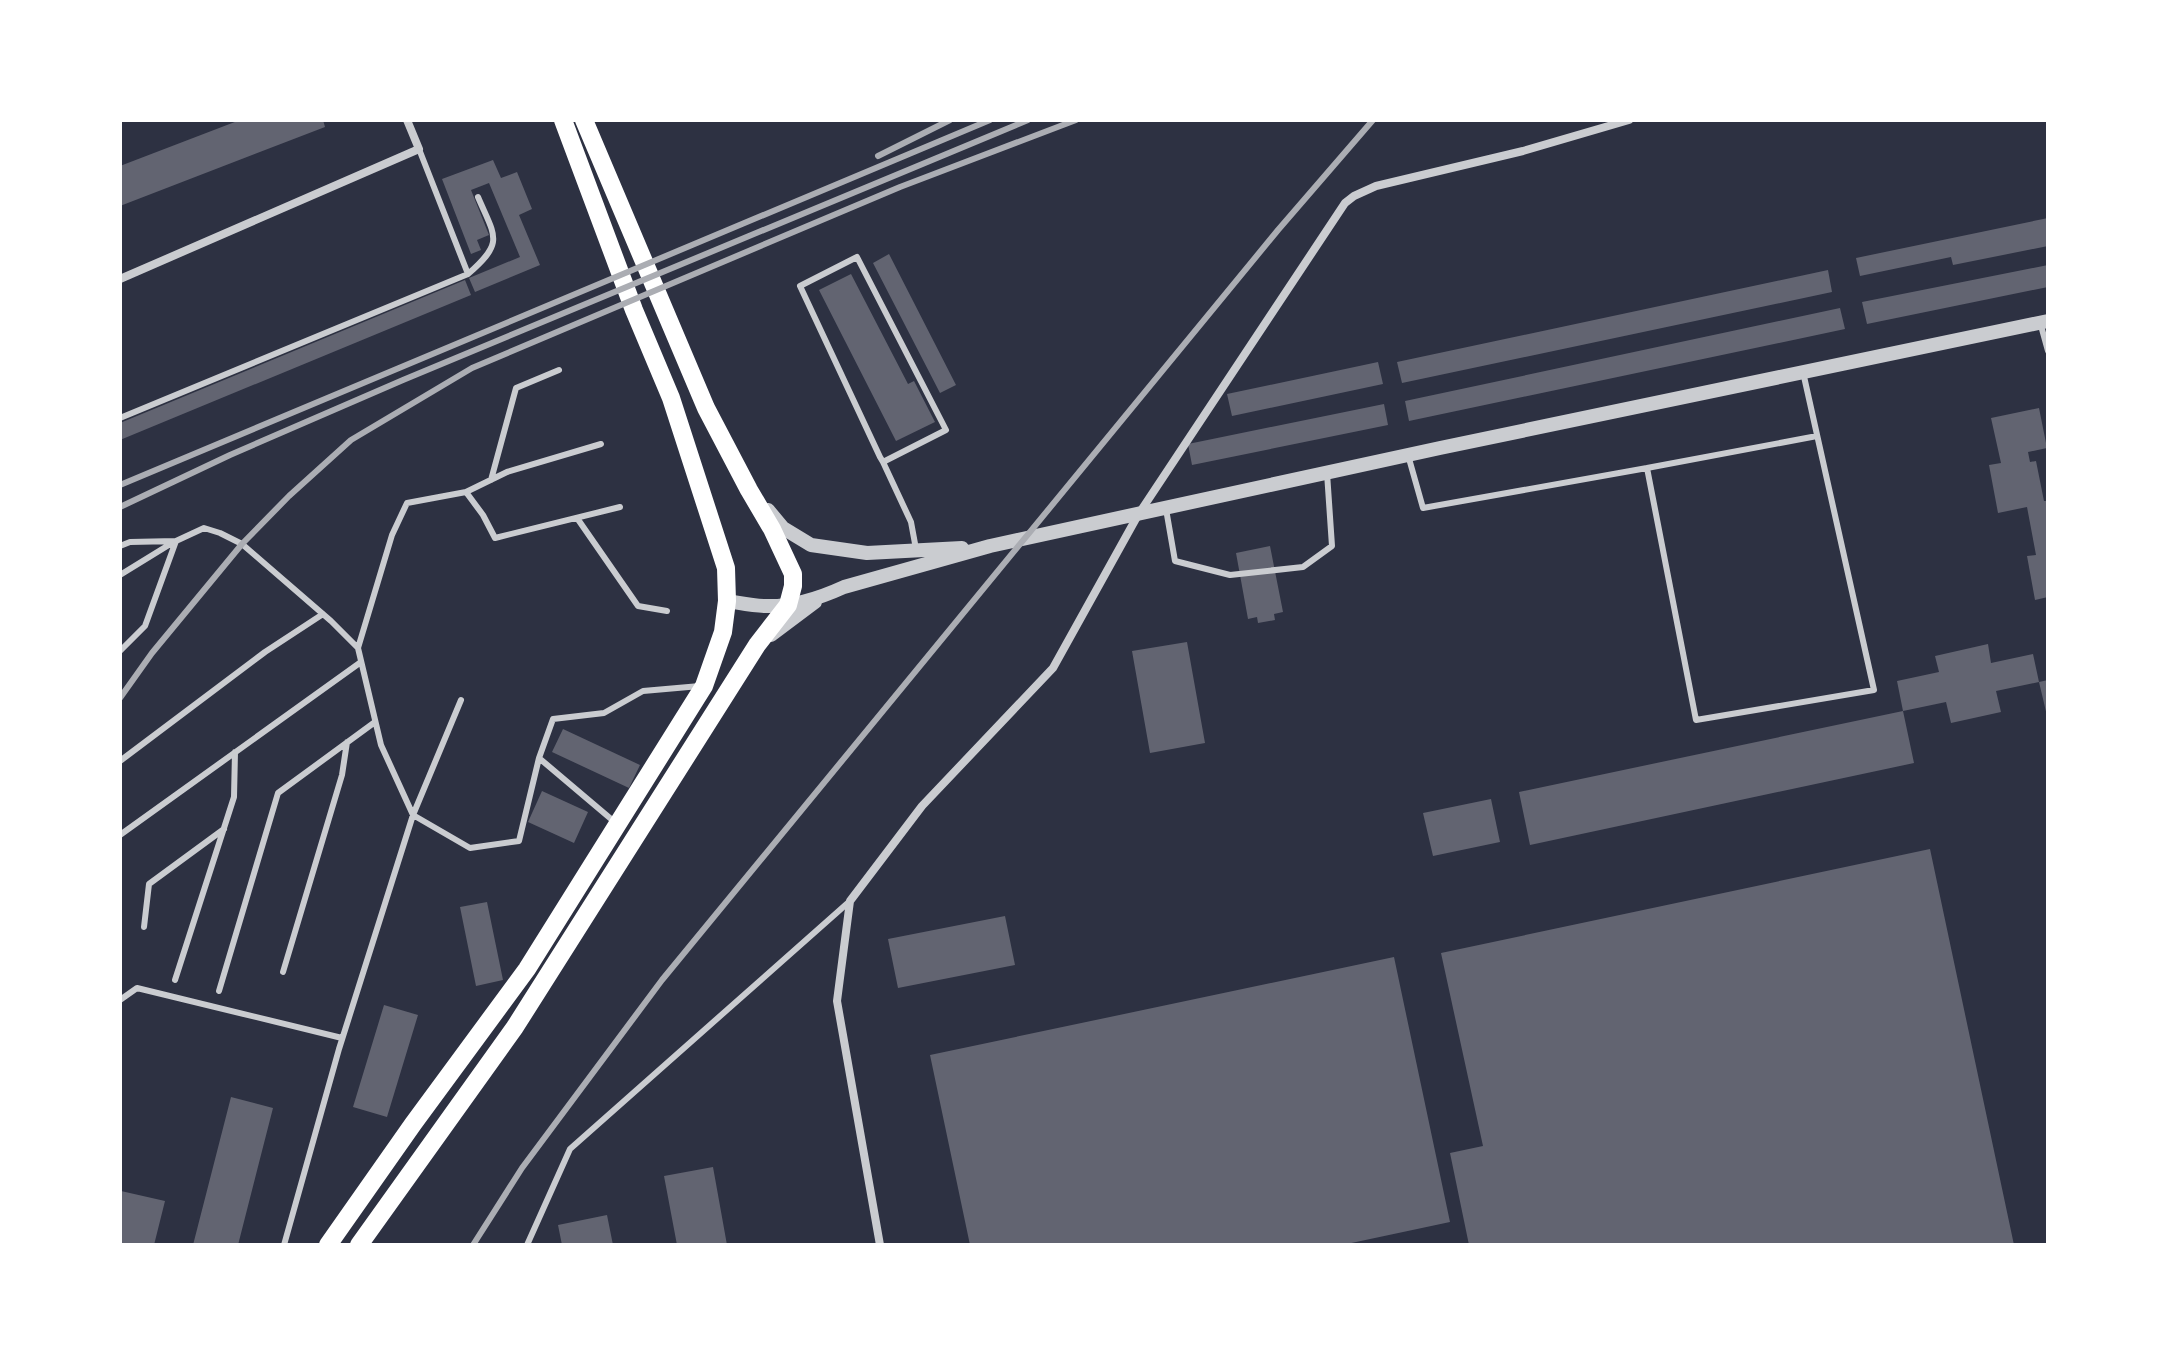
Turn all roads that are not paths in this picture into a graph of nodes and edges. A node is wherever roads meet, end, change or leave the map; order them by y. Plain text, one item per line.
1 (407, 120) edge
2 (563, 120) edge
3 (584, 120) edge
4 (1629, 120) edge
5 (419, 149) junction
6 (478, 197) dead end
7 (468, 274) junction
8 (120, 279) edge
9 (2044, 321) edge
10 (2048, 351) edge
11 (559, 370) dead end
12 (1803, 372) junction
13 (120, 418) edge
14 (1817, 436) junction
15 (601, 444) dead end
16 (1408, 455) junction
17 (883, 462) junction
18 (1647, 468) junction
19 (1327, 473) junction
20 (491, 480) junction
21 (749, 490) junction
22 (466, 492) junction
23 (620, 507) dead end
24 (1166, 509) junction
25 (1138, 515) junction
26 (577, 518) junction
27 (176, 541) junction
28 (120, 546) edge
29 (990, 546) junction
30 (916, 551) junction
31 (915, 568) junction
32 (120, 575) edge
33 (822, 597) junction
34 (727, 601) junction
35 (788, 605) junction
36 (667, 611) dead end
37 (323, 614) junction
38 (757, 645) junction
39 (358, 648) junction
40 (120, 651) edge
41 (361, 662) junction
42 (704, 686) junction
43 (461, 700) dead end
44 (375, 722) junction
45 (347, 742) junction
46 (235, 752) junction
47 (539, 758) junction
48 (120, 761) edge
49 (413, 815) junction
50 (618, 825) junction
51 (224, 829) junction
52 (120, 835) edge
53 (850, 901) junction
54 (144, 927) dead end
55 (283, 972) dead end
56 (175, 980) dead end
57 (219, 991) dead end
58 (120, 1000) edge
59 (342, 1038) junction
60 (284, 1245) edge
61 (328, 1245) edge
62 (359, 1245) edge
63 (527, 1245) edge
64 (880, 1245) edge

1 - 5 street
2 - 34 main road
3 - 21 main road
4 - 25 street
5 - 7 lane
5 - 8 street
6 - 7 lane
7 - 13 lane
9 - 10 lane
9 - 12 street
11 - 20 lane
12 - 14 lane
12 - 16 street
14 - 18 lane
14 - 18 lane
15 - 20 lane
16 - 18 lane
16 - 19 street
17 - 17 lane
17 - 30 lane
19 - 24 street
19 - 24 lane
20 - 22 lane
21 - 30 street
21 - 35 main road
22 - 26 lane
22 - 39 lane
23 - 26 lane
24 - 25 street
25 - 29 street
25 - 53 street
26 - 36 lane
27 - 28 lane
27 - 32 lane
27 - 37 lane
27 - 40 lane
29 - 30 street
29 - 31 street
30 - 31 lane
31 - 33 street
33 - 35 street
33 - 38 street
34 - 35 street
34 - 42 main road
35 - 38 main road
37 - 39 lane
37 - 48 lane
38 - 62 main road
39 - 41 lane
41 - 44 lane
41 - 46 lane
42 - 47 lane
42 - 50 main road
43 - 49 lane
44 - 45 lane
44 - 49 lane
45 - 55 lane
45 - 57 lane
46 - 51 lane
46 - 52 lane
47 - 49 lane
47 - 50 lane
49 - 59 lane
50 - 61 main road
51 - 54 lane
51 - 56 lane
53 - 63 lane
53 - 64 street
58 - 59 lane
59 - 60 lane

